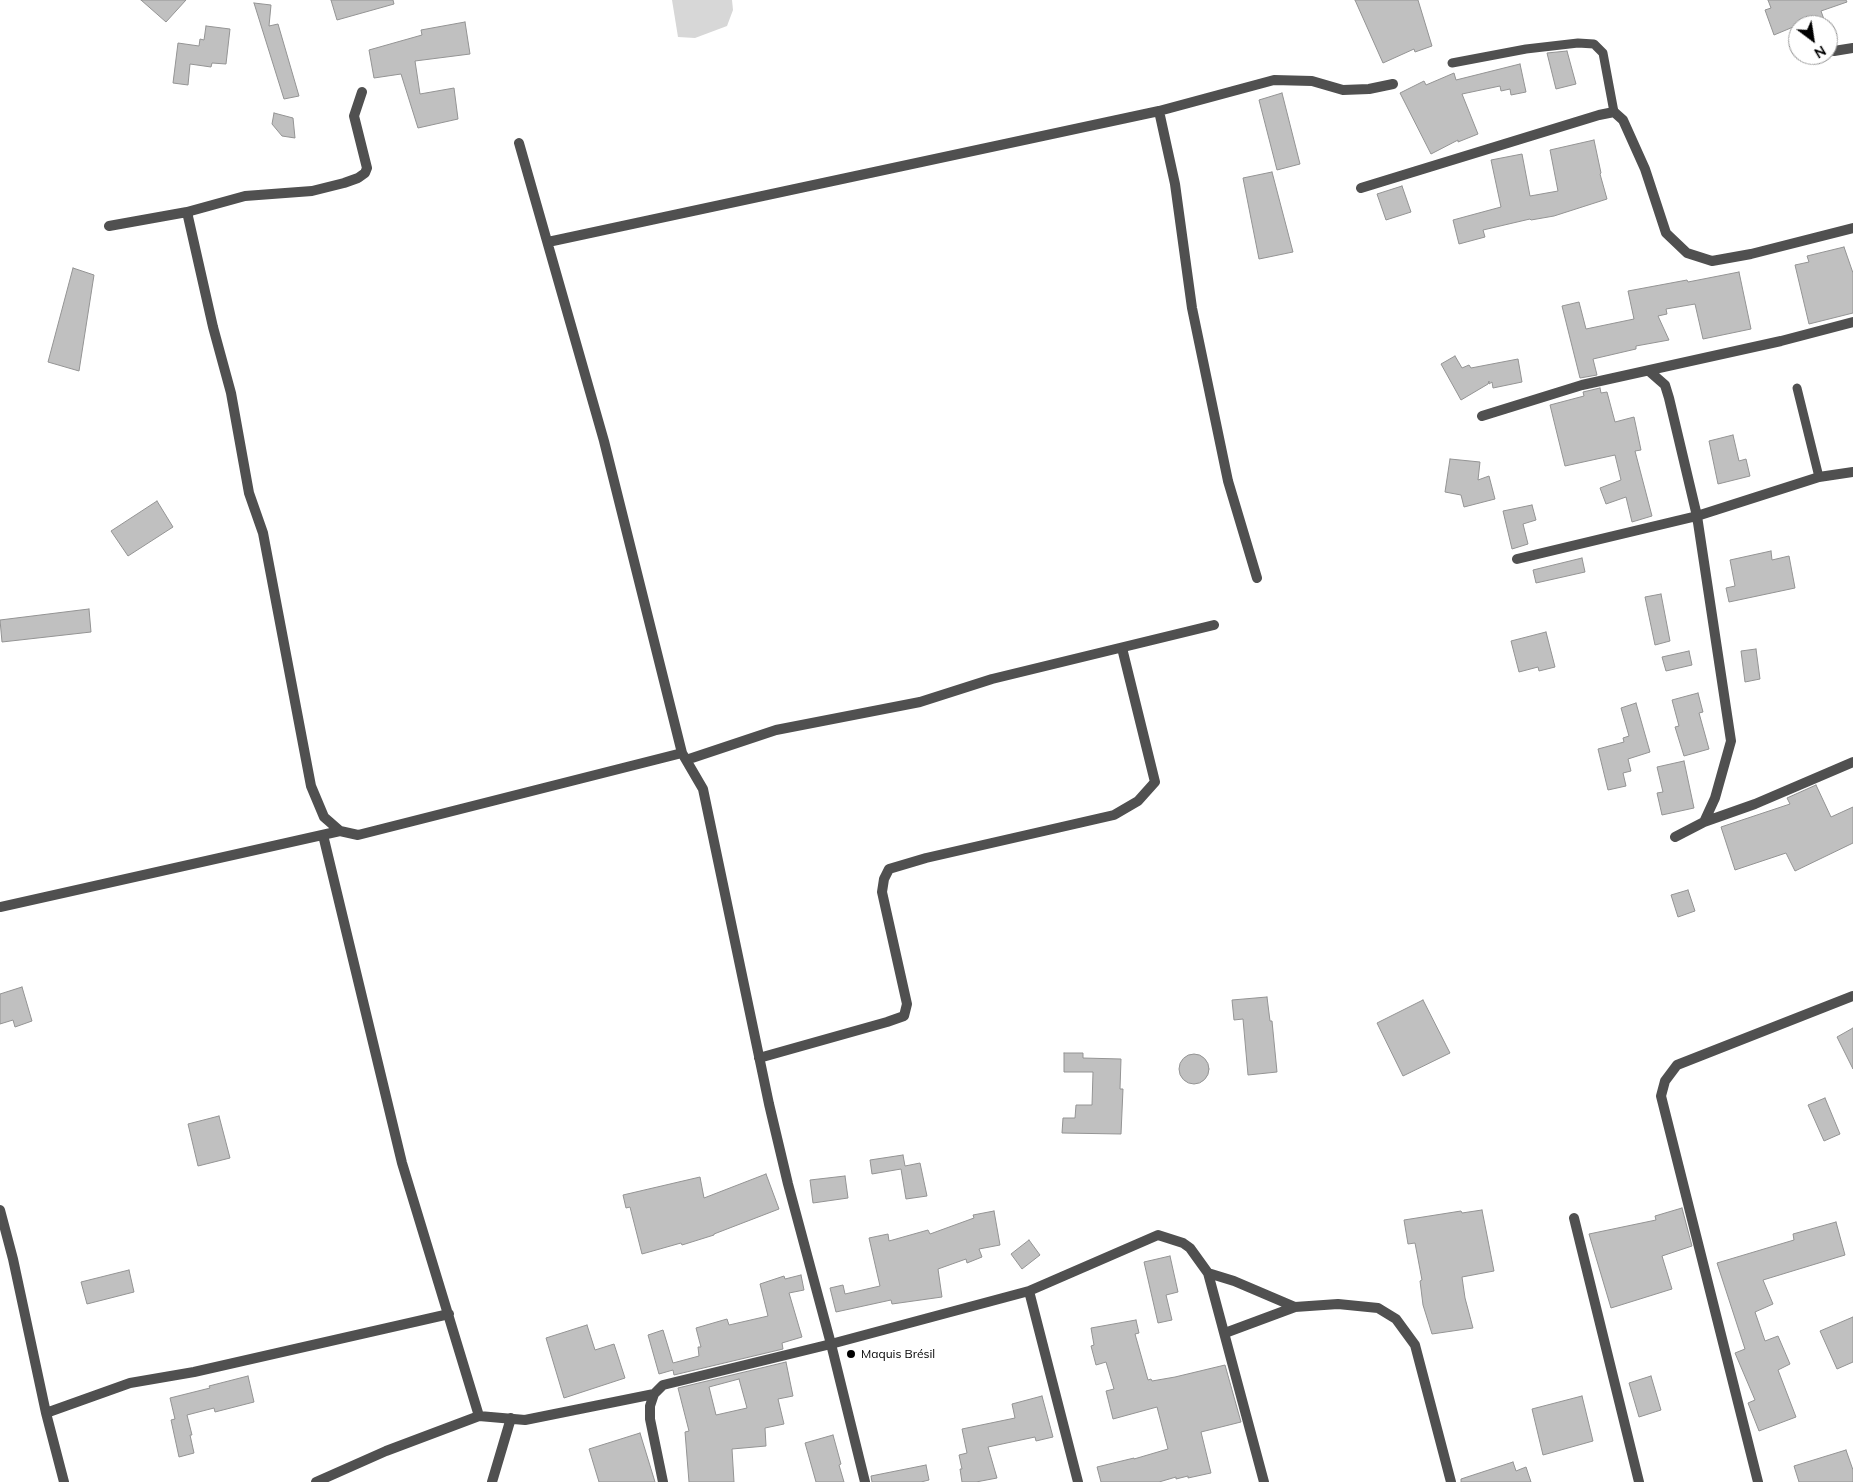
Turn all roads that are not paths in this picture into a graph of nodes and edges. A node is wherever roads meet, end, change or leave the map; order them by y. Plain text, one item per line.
1 (1853, 48) edge
2 (1838, 50) edge
3 (1452, 63) dead end
4 (1393, 84) dead end
5 (362, 92) dead end
6 (1159, 111) junction
7 (1614, 112) junction
8 (519, 144) dead end
9 (1362, 188) dead end
10 (187, 212) junction
11 (109, 226) dead end
12 (1853, 228) edge
13 (548, 242) junction
14 (1853, 322) edge
15 (1649, 371) junction
16 (1797, 388) dead end
17 (1482, 416) dead end
18 (1853, 472) edge
19 (1819, 477) junction
20 (1697, 516) junction
21 (1517, 559) dead end
22 (1257, 578) dead end
23 (1214, 625) dead end
24 (1122, 648) junction
25 (684, 756) junction
26 (1853, 762) edge
27 (1704, 822) junction
28 (340, 831) junction
29 (323, 835) junction
30 (1675, 837) dead end
31 (0, 907) edge
32 (1853, 996) edge
33 (759, 1058) junction
34 (0, 1210) edge
35 (1574, 1218) dead end
36 (1208, 1273) junction
37 (1029, 1291) junction
38 (1295, 1307) junction
39 (449, 1314) junction
40 (1225, 1333) junction
41 (831, 1344) junction
42 (654, 1394) junction
43 (46, 1413) junction
44 (480, 1416) junction
45 (511, 1418) junction
46 (64, 1482) edge
47 (316, 1482) edge
48 (492, 1482) edge
49 (663, 1482) edge
50 (865, 1482) edge
51 (1078, 1482) edge
52 (1264, 1482) edge
53 (1450, 1482) edge
54 (1639, 1482) edge
55 (1758, 1482) edge

1 - 2 street
3 - 7 lane
4 - 6 street
5 - 10 street
6 - 13 street
6 - 22 street
7 - 9 street
7 - 12 street
8 - 13 street
10 - 11 street
10 - 28 street
13 - 25 street
14 - 15 street
15 - 17 street
15 - 20 street
16 - 19 lane
18 - 19 street
19 - 20 street
20 - 21 street
20 - 27 street
23 - 24 street
24 - 25 street
24 - 33 street
25 - 28 street
25 - 33 street
26 - 27 street
27 - 30 street
28 - 29 street
29 - 31 street
29 - 39 street
32 - 55 street
33 - 41 street
34 - 43 street
35 - 54 street
36 - 37 street
36 - 38 street
36 - 40 street
37 - 41 street
37 - 51 street
38 - 40 street
38 - 53 street
39 - 43 street
39 - 44 street
40 - 52 street
41 - 42 street
41 - 50 street
42 - 45 street
42 - 49 street
43 - 46 street
44 - 45 street
44 - 47 street
45 - 48 street

